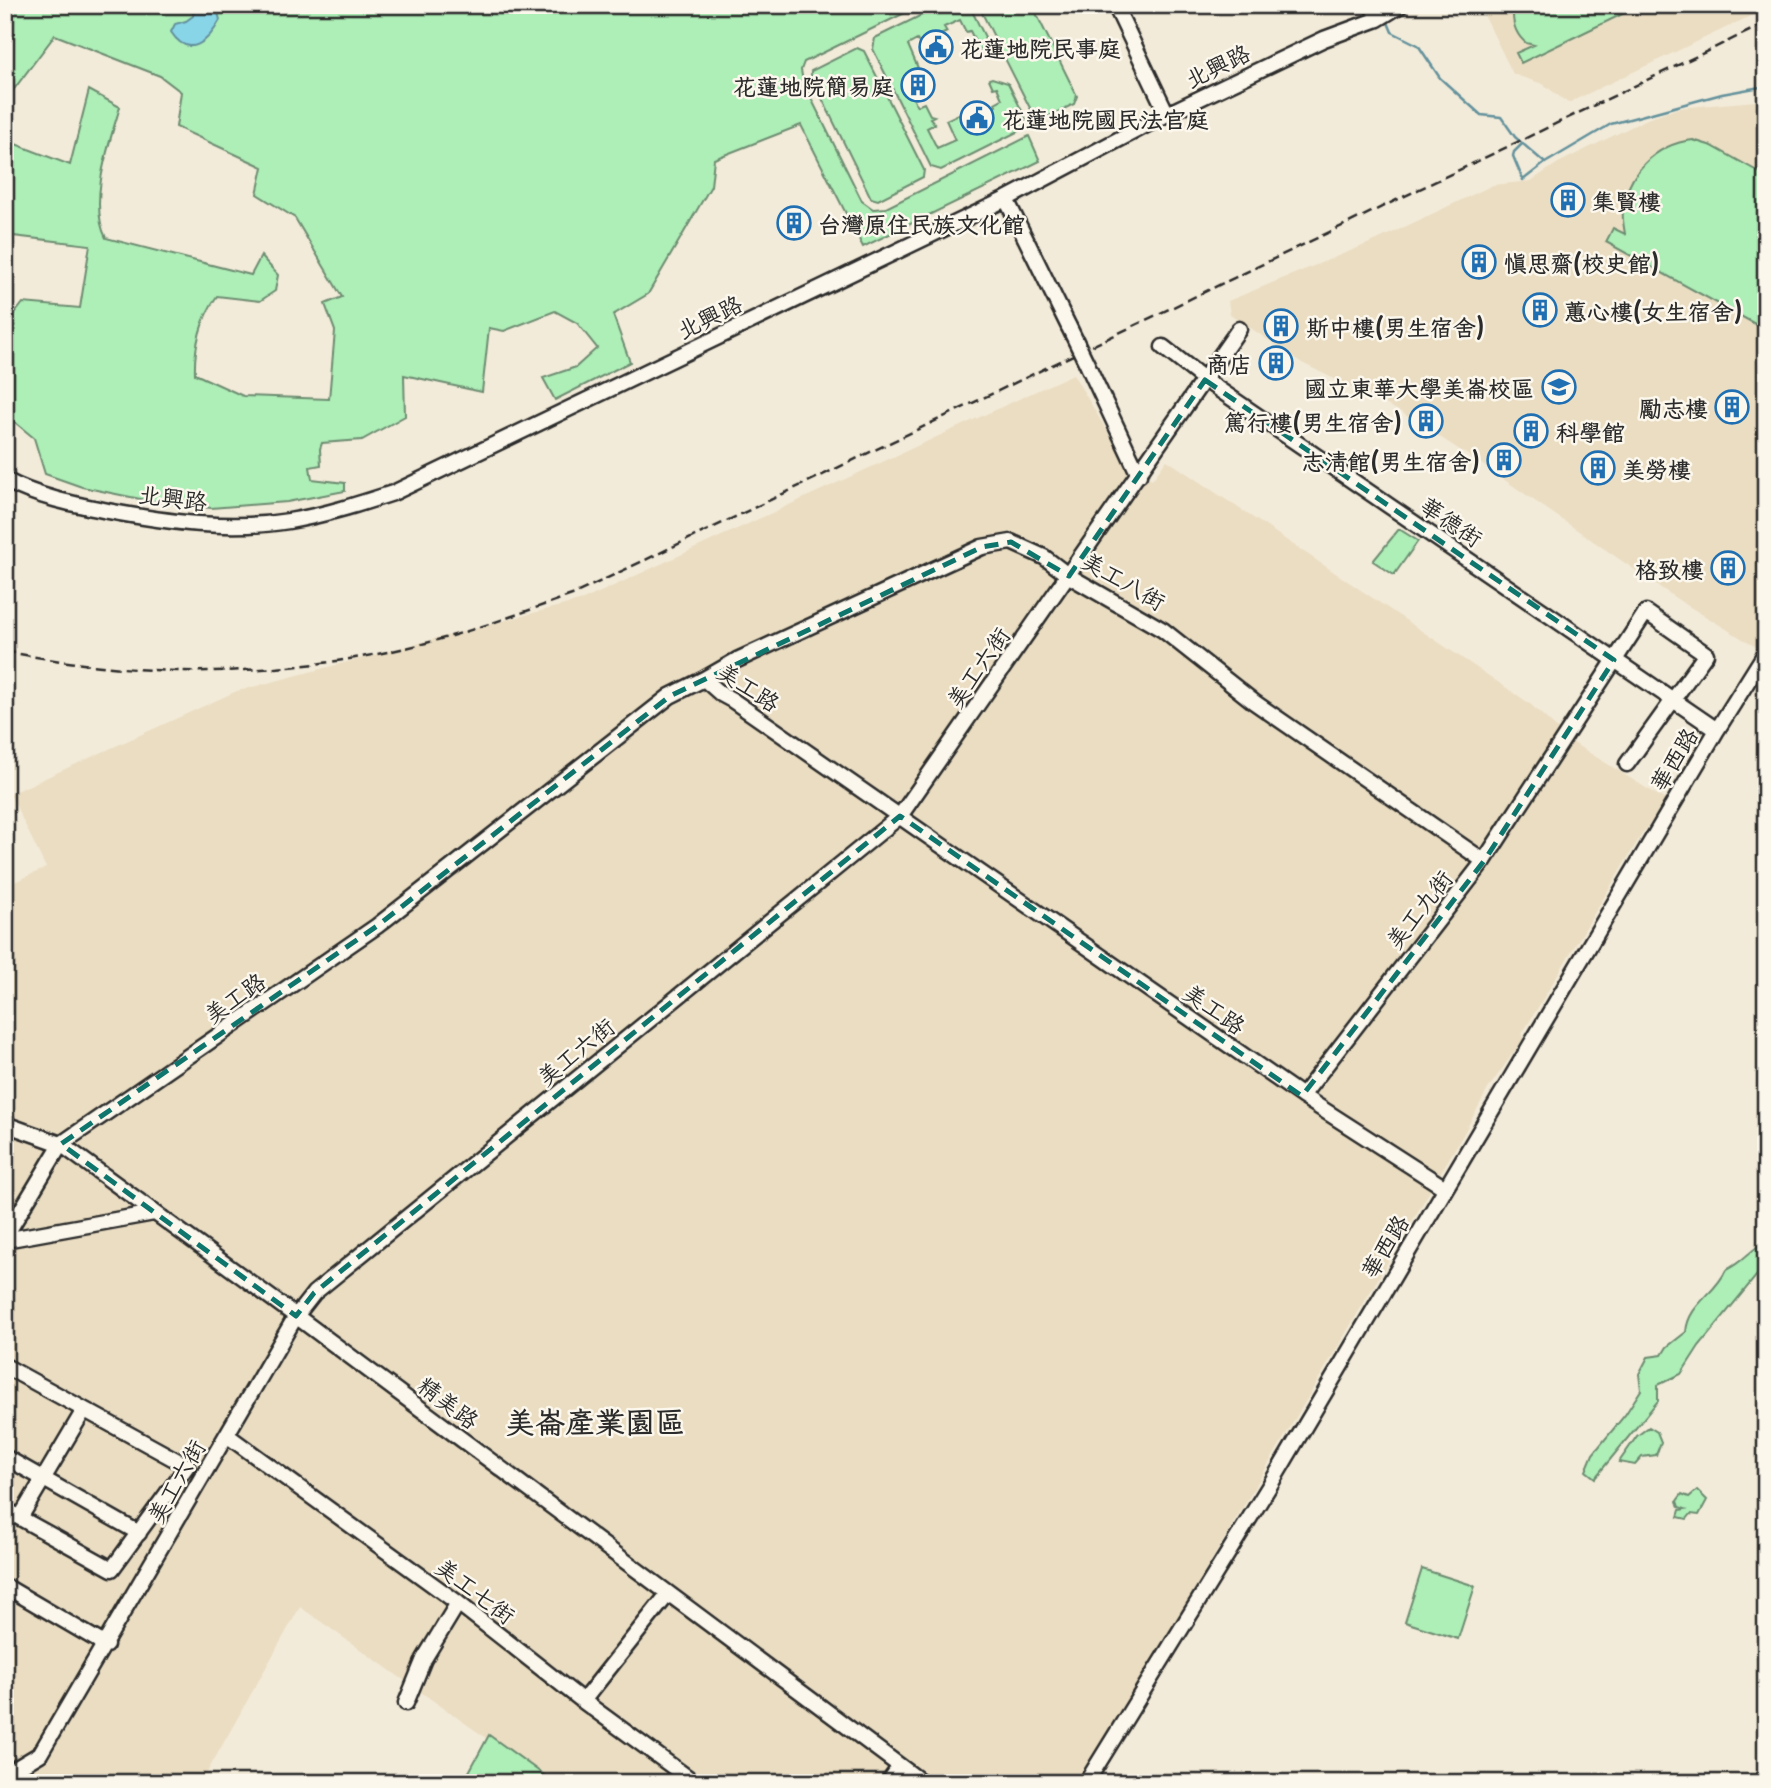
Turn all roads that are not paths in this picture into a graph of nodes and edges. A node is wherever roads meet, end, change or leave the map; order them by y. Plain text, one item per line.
1 (1401, 5) edge
2 (1109, 6) edge
3 (1375, 12) edge
4 (1167, 114) junction
5 (1006, 199) junction
6 (1239, 329) dead end
7 (1163, 346) dead end
8 (1205, 380) junction
9 (1139, 475) junction
10 (5, 480) edge
11 (1069, 576) junction
12 (1766, 652) edge
13 (1614, 660) junction
14 (704, 678) junction
15 (1674, 702) junction
16 (1717, 730) junction
17 (1627, 764) dead end
18 (900, 816) junction
19 (1484, 861) junction
20 (1302, 1096) junction
21 (5, 1124) edge
22 (61, 1144) junction
23 (1446, 1188) junction
24 (154, 1213) junction
25 (5, 1239) edge
26 (296, 1316) junction
27 (5, 1366) edge
28 (85, 1410) junction
29 (228, 1436) junction
30 (5, 1457) edge
31 (44, 1479) junction
32 (5, 1509) edge
33 (20, 1518) junction
34 (139, 1533) junction
35 (5, 1586) edge
36 (668, 1594) junction
37 (458, 1603) junction
38 (106, 1645) junction
39 (583, 1701) junction
40 (406, 1703) dead end
41 (900, 1766) junction
42 (5, 1776) edge
43 (695, 1783) edge
44 (888, 1783) edge
45 (923, 1783) edge
46 (1086, 1783) edge

1 - 3 street, 北興路
2 - 4 street
3 - 4 street, 北興路
4 - 5 street, 北興路
5 - 9 street, bridge
5 - 10 street, 北興路
6 - 8 street, 美工六街
7 - 8 street, 華德街
8 - 9 street, 美工六街
8 - 13 street, 華德街
9 - 11 street, 美工六街
11 - 14 street, 美工八街
11 - 18 street, 美工六街
11 - 19 street, 美工八街
12 - 16 street, 華西路
13 - 15 street, 華德街
13 - 15 street, 美工九街
13 - 19 street, 美工九街
14 - 18 street, 美工路
14 - 22 street, 美工路
15 - 16 street, 華德街
15 - 17 street
16 - 23 street, 華西路
18 - 20 street, 美工路
18 - 26 street, 美工六街
19 - 20 street, 美工九街
20 - 23 street, 美工路
21 - 22 street, 精美路
22 - 24 street, 精美路
22 - 25 street, 美工路
23 - 46 street, 華西路
24 - 25 street
24 - 26 street, 精美路
26 - 29 street, 美工六街
26 - 36 street, 精美路
27 - 28 street
28 - 31 street
28 - 34 street
29 - 37 street, 美工七街
29 - 38 street, 美工六街
30 - 31 street
31 - 33 street
31 - 34 street
32 - 33 street
33 - 34 street
35 - 38 street
36 - 39 street
36 - 41 street, 精美路
37 - 39 street, 美工七街
37 - 40 street
38 - 42 street, 美工六街
39 - 43 street, 美工七街
41 - 44 street
41 - 45 street, 精美路

